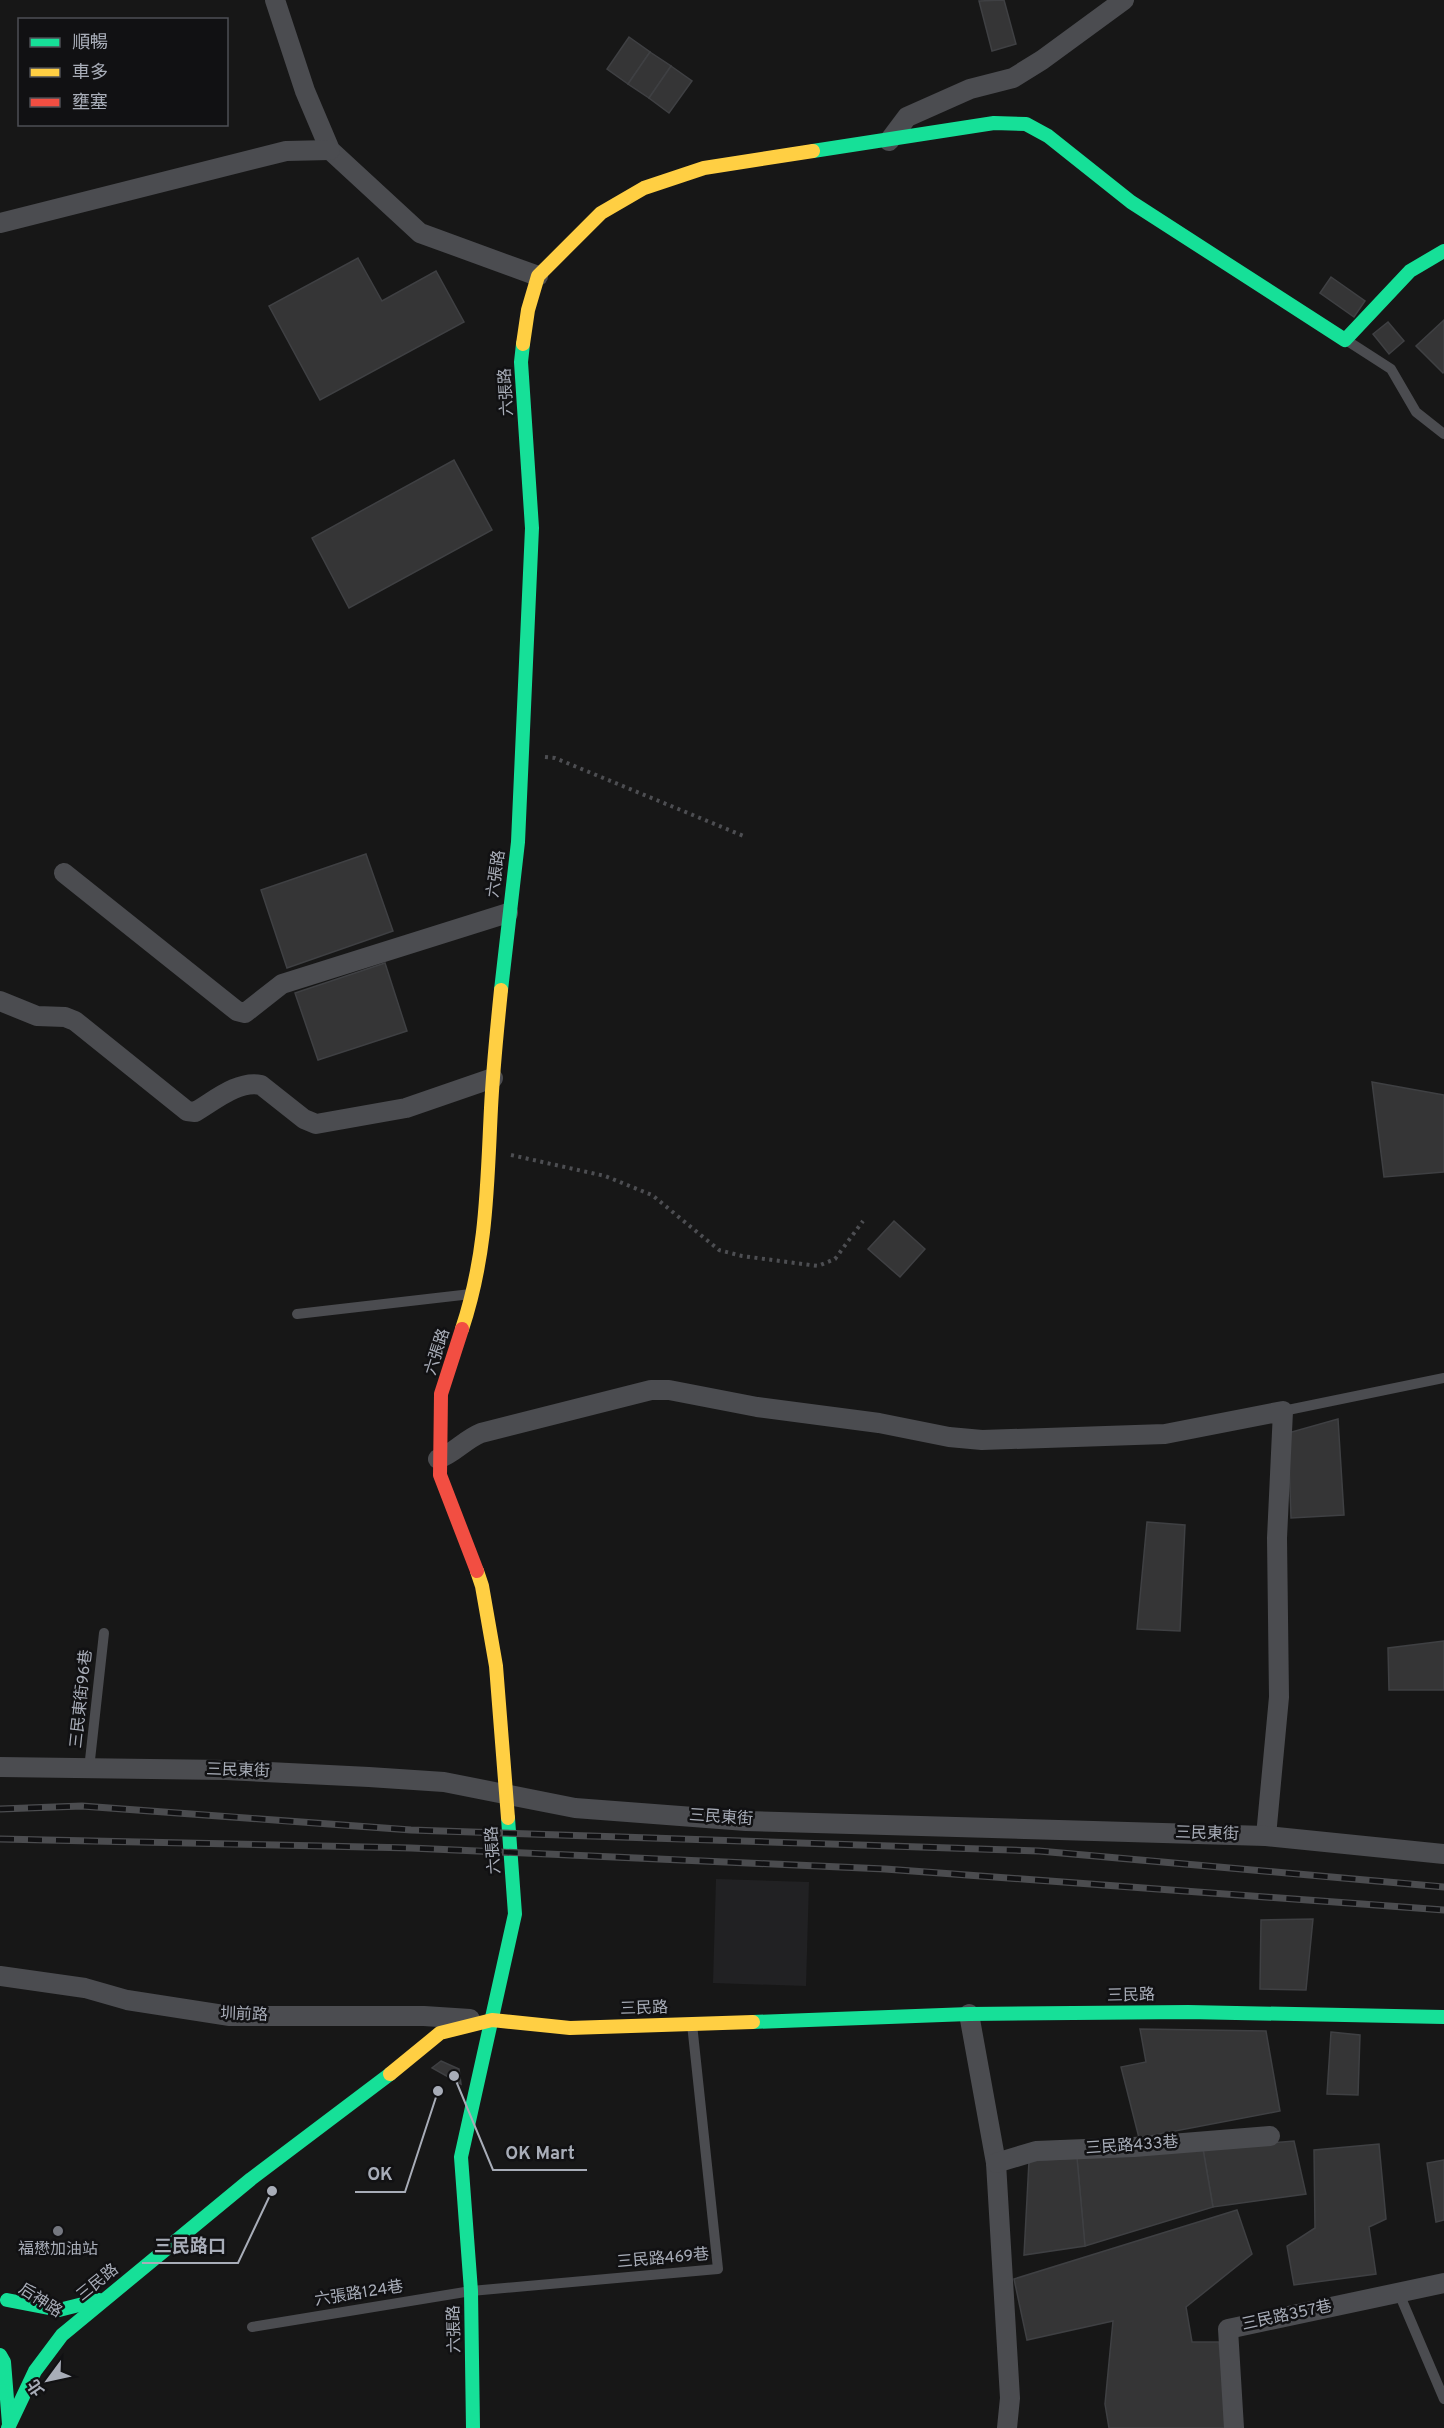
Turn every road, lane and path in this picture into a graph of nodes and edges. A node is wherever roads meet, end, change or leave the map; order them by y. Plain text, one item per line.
1 (275, 0) edge
2 (1124, 0) edge
3 (1106, 5) edge
4 (889, 141) junction
5 (330, 150) junction
6 (0, 223) edge
7 (1444, 251) edge
8 (538, 276) junction
9 (1345, 340) junction
10 (1444, 434) edge
11 (524, 755) junction
12 (746, 837) dead end
13 (64, 873) dead end
14 (508, 913) junction
15 (0, 1001) edge
16 (493, 1078) junction
17 (489, 1151) junction
18 (863, 1221) dead end
19 (474, 1293) junction
20 (297, 1314) dead end
21 (1444, 1378) edge
22 (1283, 1412) junction
23 (438, 1460) junction
24 (104, 1633) dead end
25 (0, 1767) edge
26 (89, 1769) junction
27 (507, 1796) junction
28 (1266, 1836) junction
29 (1444, 1854) edge
30 (0, 1976) edge
31 (969, 2014) junction
32 (1444, 2017) edge
33 (492, 2020) junction
34 (692, 2024) junction
35 (1270, 2136) dead end
36 (996, 2163) junction
37 (1444, 2283) edge
38 (471, 2291) junction
39 (1398, 2291) junction
40 (4, 2296) edge
41 (104, 2299) junction
42 (252, 2327) dead end
43 (53, 2329) junction
44 (0, 2342) edge
45 (0, 2355) edge
46 (26, 2364) junction
47 (1444, 2399) edge
48 (8, 2427) edge
49 (473, 2428) edge
50 (1007, 2428) edge
51 (1234, 2428) edge

1 - 5 street
2 - 3 street
3 - 4 street
4 - 8 street
4 - 9 street
5 - 6 street
5 - 8 street
7 - 9 street
8 - 11 street, 六張路
9 - 10 lane
11 - 12 path
11 - 14 street, 六張路
13 - 14 street
14 - 16 street, 六張路
15 - 16 street
16 - 17 street, 六張路
17 - 18 path
17 - 19 street, 六張路
19 - 20 lane
19 - 23 street, 六張路
21 - 22 lane
22 - 23 street
22 - 28 street
23 - 27 street, 六張路
24 - 26 lane, 三民東街96巷
25 - 26 street, 三民東街
26 - 27 street, 三民東街
27 - 28 street, 三民東街
27 - 33 street, 六張路
28 - 29 street, 三民東街
30 - 33 street, 圳前路
31 - 32 street, 三民路
31 - 34 street, 三民路
31 - 36 street
33 - 34 street, 三民路
33 - 38 street, 六張路
33 - 41 street, 三民路
34 - 38 lane, 三民路469巷
35 - 36 street, 三民路433巷
36 - 50 street
37 - 39 street, 三民路357巷
38 - 42 lane, 六張路124巷
38 - 49 street, 六張路
39 - 47 lane
39 - 51 street, 三民路357巷
40 - 41 street
40 - 43 street, 后神路
41 - 43 street, 三民路
43 - 46 street, 三民路
44 - 46 street
45 - 48 street
46 - 48 street, 三民路

